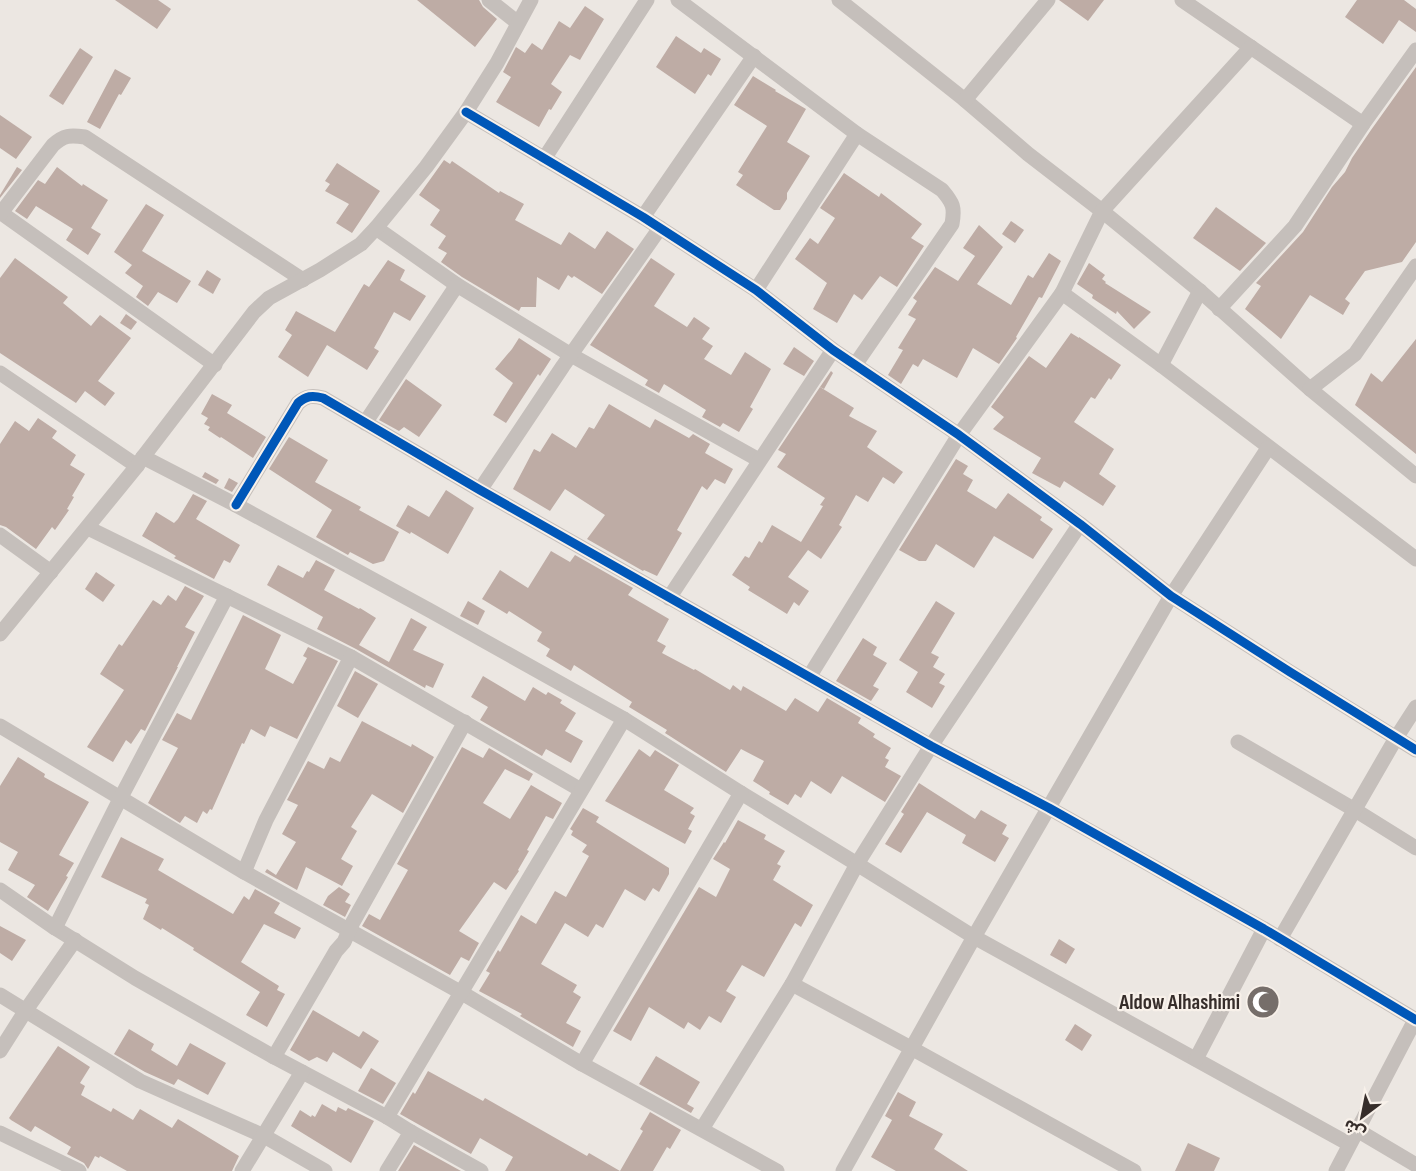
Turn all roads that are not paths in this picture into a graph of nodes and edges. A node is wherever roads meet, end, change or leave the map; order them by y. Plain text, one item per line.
1 (489, 0) edge
2 (531, 0) edge
3 (647, 0) edge
4 (678, 0) edge
5 (839, 0) edge
6 (1048, 0) edge
7 (1182, 0) edge
8 (518, 23) junction
9 (1251, 47) junction
10 (1416, 50) edge
11 (754, 56) junction
12 (965, 100) junction
13 (465, 112) junction
14 (1363, 124) junction
15 (857, 134) junction
16 (544, 159) junction
17 (1102, 211) junction
18 (0, 212) edge
19 (643, 217) junction
20 (376, 228) junction
21 (660, 228) junction
22 (1416, 266) edge
23 (303, 280) junction
24 (457, 285) junction
25 (756, 290) junction
26 (1200, 291) junction
27 (1062, 293) junction
28 (1218, 309) junction
29 (833, 350) junction
30 (571, 355) junction
31 (215, 365) junction
32 (855, 365) junction
33 (1161, 365) junction
34 (0, 373) edge
35 (1310, 389) junction
36 (365, 423) junction
37 (959, 435) junction
38 (1268, 448) junction
39 (759, 460) junction
40 (140, 462) junction
41 (1416, 476) edge
42 (480, 490) junction
43 (236, 505) junction
44 (1080, 524) junction
45 (88, 528) junction
46 (0, 535) edge
47 (1416, 560) edge
48 (51, 572) junction
49 (227, 596) junction
50 (1171, 596) junction
51 (669, 598) junction
52 (0, 634) edge
53 (351, 657) junction
54 (809, 677) junction
55 (1416, 707) edge
56 (624, 719) junction
57 (465, 722) junction
58 (0, 726) edge
59 (1396, 738) junction
60 (1238, 742) dead end
61 (930, 746) junction
62 (1416, 750) edge
63 (581, 790) junction
64 (741, 794) junction
65 (120, 799) junction
66 (1049, 808) junction
67 (1355, 810) junction
68 (1416, 848) edge
69 (857, 864) junction
70 (244, 872) junction
71 (0, 890) edge
72 (55, 928) junction
73 (1263, 929) junction
74 (349, 931) junction
75 (974, 937) junction
76 (1280, 939) junction
77 (75, 940) junction
78 (792, 984) junction
79 (462, 993) junction
80 (0, 995) edge
81 (26, 1010) junction
82 (1415, 1020) edge
83 (911, 1048) junction
84 (0, 1051) edge
85 (274, 1056) junction
86 (1196, 1059) junction
87 (582, 1064) junction
88 (302, 1072) junction
89 (387, 1117) junction
90 (702, 1129) junction
91 (1357, 1130) junction
92 (411, 1132) junction
93 (0, 1133) edge
94 (264, 1136) junction
95 (1349, 1144) junction
96 (1416, 1165) edge
97 (79, 1171) edge
98 (242, 1171) edge
99 (325, 1171) edge
100 (387, 1171) edge
101 (481, 1171) edge
102 (777, 1171) edge
103 (843, 1171) edge
104 (1134, 1171) edge
105 (1336, 1171) edge

1 - 8 street
2 - 8 street
3 - 16 street
4 - 11 street
5 - 12 street
6 - 12 street
7 - 9 street
8 - 13 street
9 - 14 street
9 - 17 street
10 - 14 street
11 - 15 street
11 - 19 street
12 - 17 street
13 - 16 street
13 - 20 street
14 - 28 street
15 - 25 street
15 - 32 street
16 - 19 street
17 - 26 street
17 - 27 street
18 - 23 street
18 - 31 street
19 - 21 street
20 - 23 street
20 - 24 street
21 - 25 street
21 - 30 street
22 - 35 street
23 - 31 street
24 - 30 street
24 - 36 street
25 - 29 street
26 - 28 street
26 - 33 street
27 - 33 street
27 - 37 street
28 - 35 street
29 - 32 street
29 - 39 street
30 - 39 street
30 - 42 street
31 - 40 street
32 - 37 street
33 - 38 street
34 - 40 street
35 - 41 street
36 - 42 street
36 - 43 street
37 - 44 street
37 - 54 street
38 - 47 street
38 - 50 street
39 - 51 street
40 - 43 street
40 - 45 street
42 - 51 street
43 - 56 street
44 - 50 street
44 - 61 street
45 - 48 street
45 - 49 street
46 - 48 street
48 - 52 street
49 - 53 street
49 - 65 street
50 - 59 street
50 - 66 street
51 - 54 street
53 - 57 street
53 - 70 street
54 - 61 street
55 - 59 street
56 - 63 street
56 - 64 street
57 - 63 street
57 - 74 street
58 - 65 street
59 - 62 street
59 - 67 street
60 - 67 street
61 - 66 street
61 - 69 street
63 - 79 street
64 - 69 street
64 - 87 street
65 - 70 street
65 - 72 street
66 - 73 street
66 - 75 street
67 - 68 street
67 - 76 street
69 - 75 street
69 - 78 street
70 - 74 street
71 - 72 street
72 - 77 street
73 - 76 street
73 - 86 street
74 - 79 street
74 - 85 street
75 - 83 street
75 - 86 street
76 - 82 street
77 - 81 street
77 - 85 street
78 - 83 street
78 - 90 street
79 - 87 street
79 - 89 street
80 - 81 street
81 - 84 street
81 - 94 street
82 - 91 street
83 - 103 street
83 - 104 street
85 - 88 street
86 - 95 street
87 - 90 street
88 - 89 street
88 - 94 street
89 - 92 street
90 - 102 street
91 - 95 street
91 - 96 street
92 - 100 street
92 - 101 street
93 - 97 street
94 - 98 street
94 - 99 street
95 - 105 street

